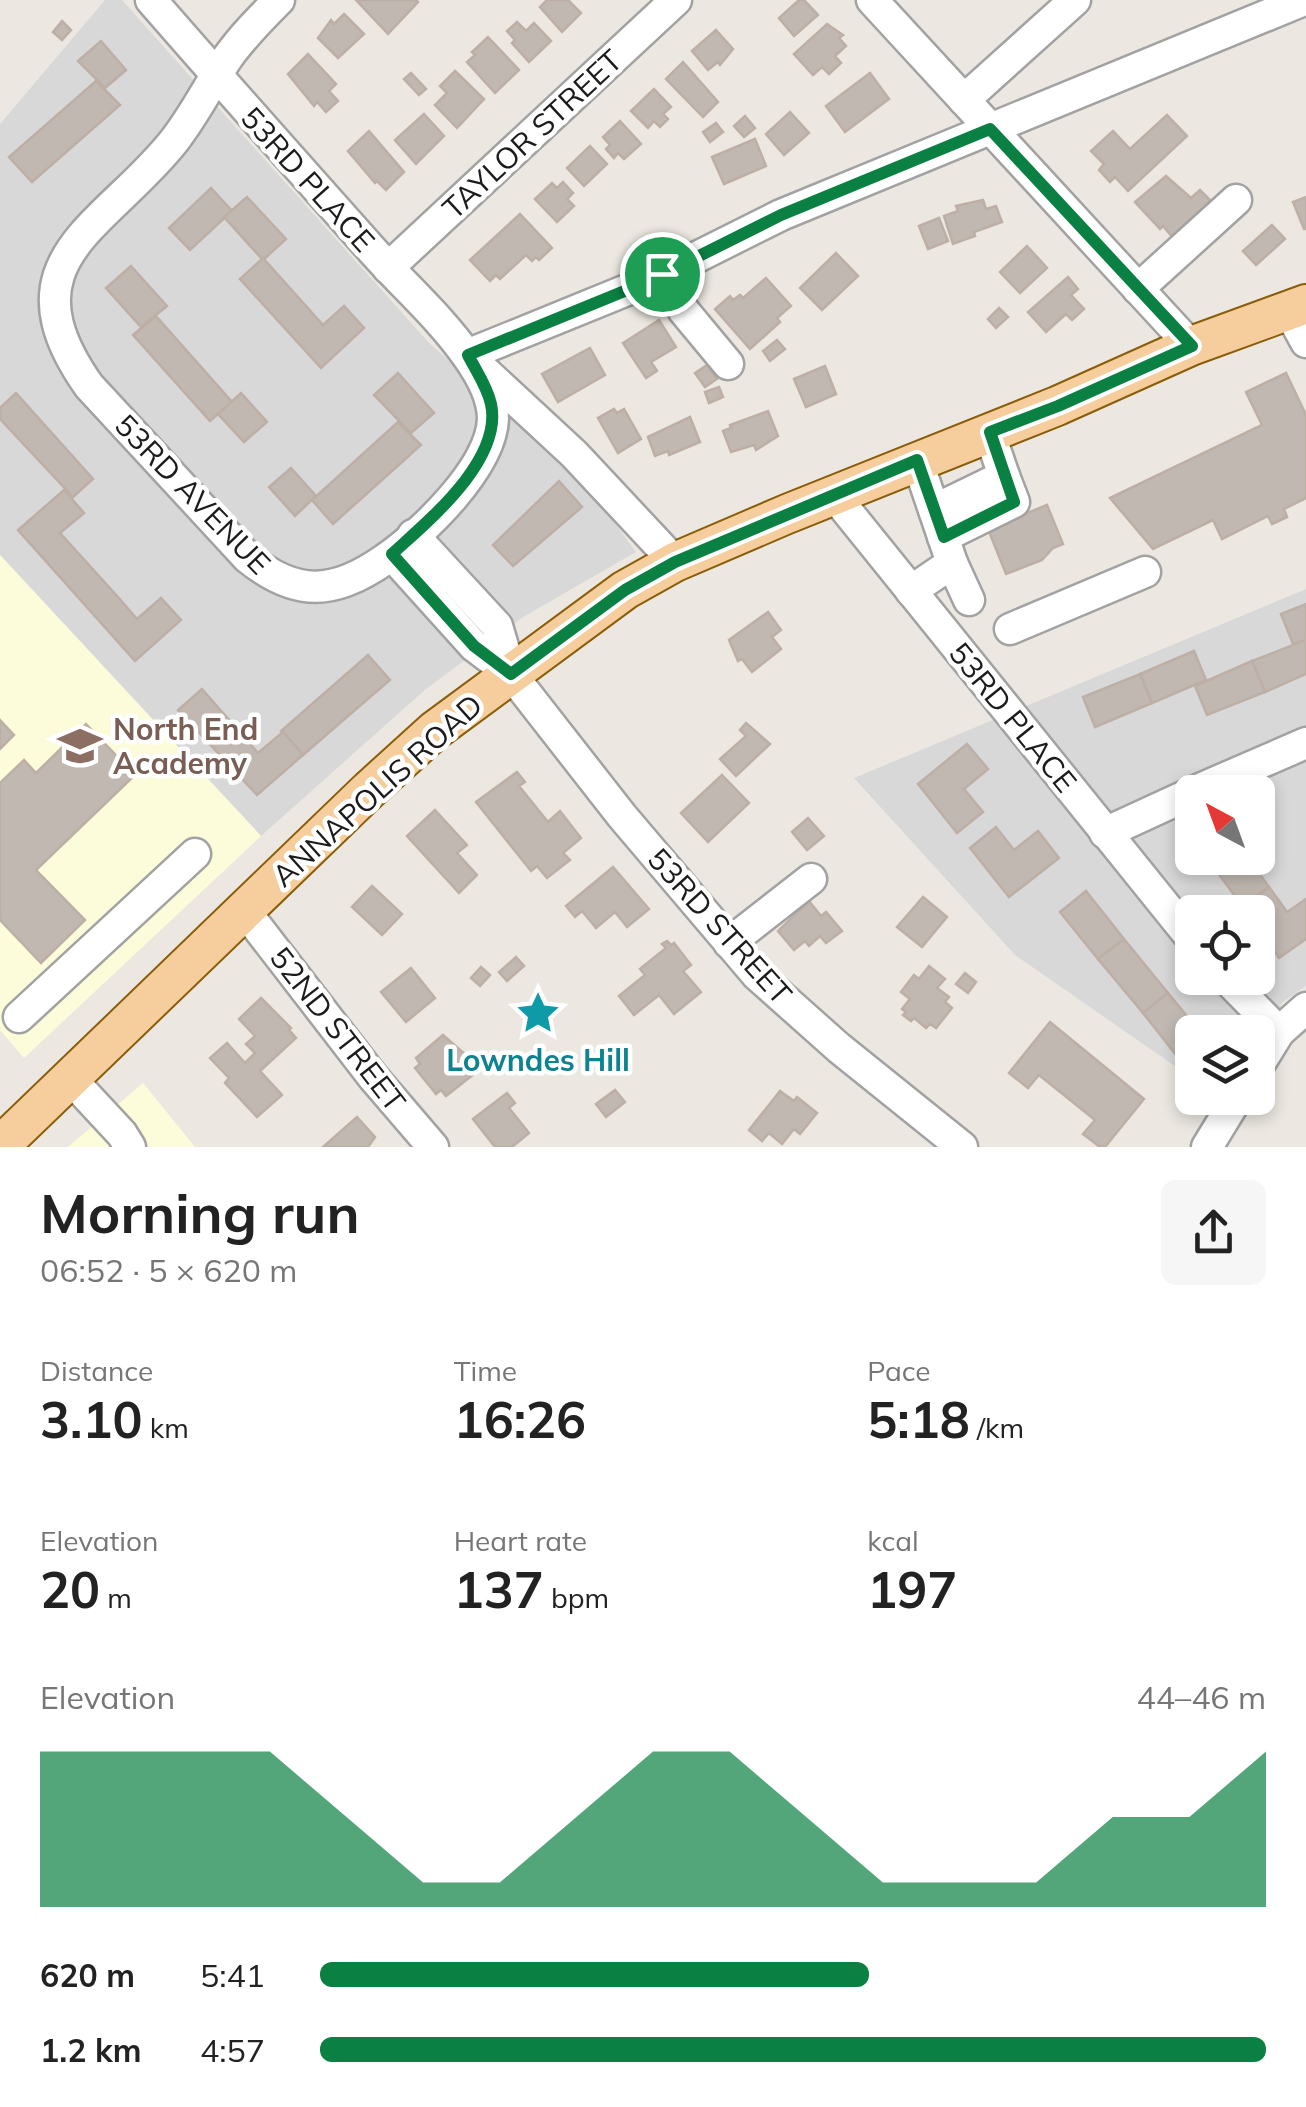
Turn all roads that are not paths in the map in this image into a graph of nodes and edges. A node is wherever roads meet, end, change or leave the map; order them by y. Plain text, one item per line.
1 (151, 0) edge
2 (279, 0) edge
3 (676, 0) edge
4 (872, 0) edge
5 (1075, 0) edge
6 (1304, 0) edge
7 (216, 76) junction
8 (964, 100) junction
9 (990, 129) junction
10 (1236, 200) dead end
11 (388, 268) junction
12 (662, 274) junction
13 (1138, 289) junction
14 (1300, 319) edge
15 (1192, 346) junction
16 (468, 355) junction
17 (728, 364) dead end
18 (990, 432) junction
19 (917, 460) junction
20 (834, 495) junction
21 (943, 537) junction
22 (403, 545) junction
23 (675, 562) junction
24 (1145, 572) dead end
25 (911, 590) junction
26 (969, 600) dead end
27 (1010, 630) dead end
28 (511, 674) junction
29 (1306, 743) edge
30 (1234, 775) edge
31 (1175, 801) edge
32 (1105, 833) junction
33 (194, 854) dead end
34 (812, 879) dead end
35 (244, 910) junction
36 (1175, 918) edge
37 (729, 943) junction
38 (1243, 995) edge
39 (1306, 1008) edge
40 (20, 1016) dead end
41 (1279, 1032) junction
42 (1275, 1038) edge
43 (70, 1078) junction
44 (1227, 1115) edge
45 (0, 1146) edge
46 (130, 1147) edge
47 (433, 1147) edge
48 (962, 1147) edge
49 (1207, 1147) edge

1 - 7 street, 53RD PLACE
2 - 7 street, 53RD AVENUE
3 - 11 street, TAYLOR STREET
4 - 8 street
5 - 8 street
6 - 9 street
7 - 11 street, 53RD PLACE
7 - 22 street, 53RD AVENUE
8 - 9 street
9 - 12 street
9 - 13 street
10 - 13 street
11 - 16 street, 53RD PLACE
12 - 16 street
12 - 17 street
13 - 15 street
14 - 15 main road, ANNAPOLIS ROAD
15 - 18 main road, ANNAPOLIS ROAD
16 - 22 street, 53RD PLACE
16 - 23 street, 53RD PLACE
18 - 19 main road, ANNAPOLIS ROAD
18 - 21 street
19 - 20 main road, ANNAPOLIS ROAD
19 - 21 street
20 - 23 main road, ANNAPOLIS ROAD
20 - 25 street, 53RD PLACE
21 - 25 street
21 - 26 street
22 - 28 street
23 - 28 main road, ANNAPOLIS ROAD
24 - 27 street
25 - 32 street, 53RD PLACE
28 - 35 main road, ANNAPOLIS ROAD
28 - 37 street, 53RD STREET
29 - 30 street
31 - 32 street
32 - 36 street, 53RD PLACE
33 - 40 street
34 - 37 street
35 - 43 main road, ANNAPOLIS ROAD
35 - 47 street, 52ND STREET
37 - 48 street, 53RD STREET
38 - 41 street
39 - 41 street
41 - 42 street
43 - 45 main road, ANNAPOLIS ROAD
43 - 46 street
44 - 49 street

